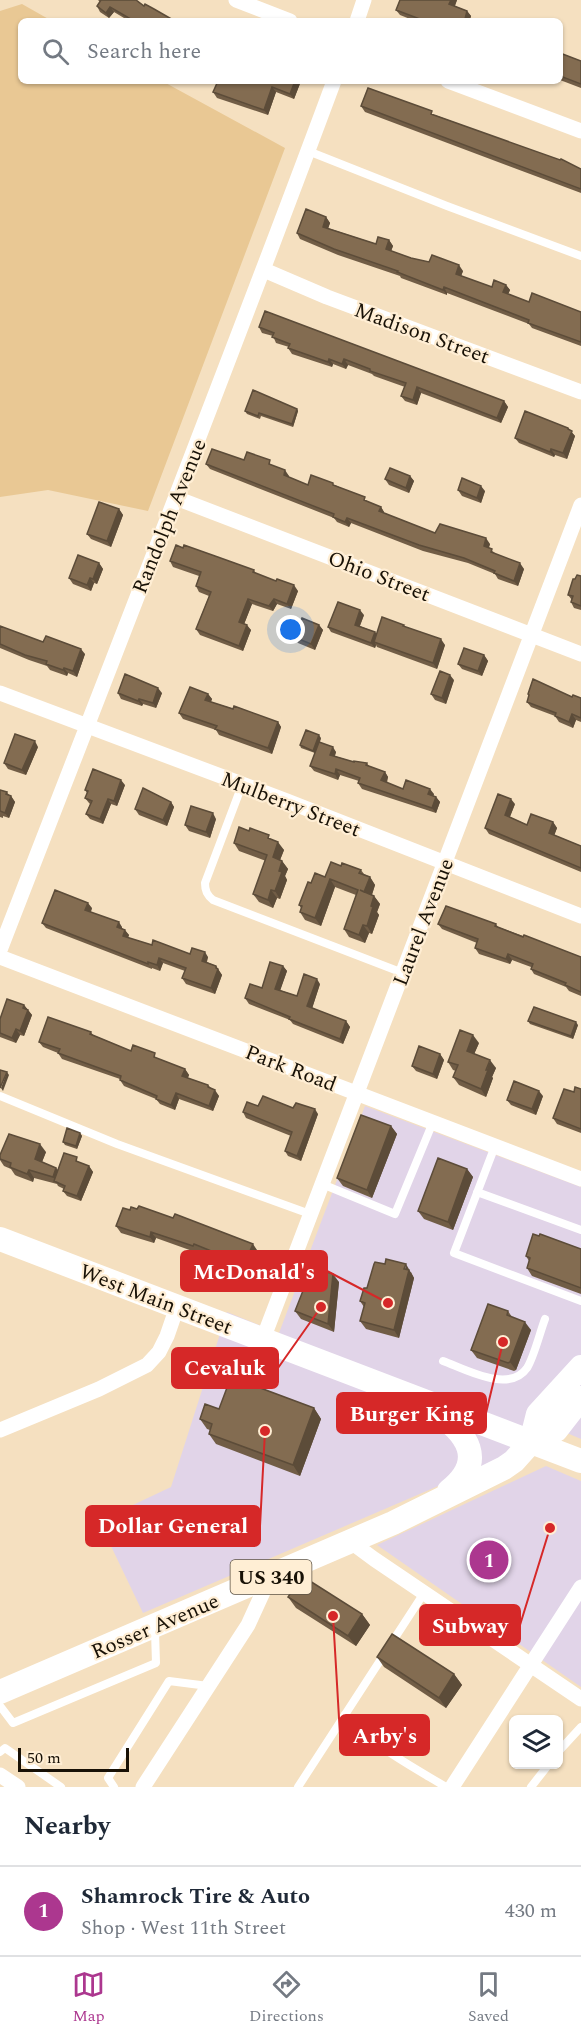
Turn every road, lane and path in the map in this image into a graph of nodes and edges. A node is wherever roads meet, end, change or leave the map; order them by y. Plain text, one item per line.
1 (236, 0) edge
2 (364, 0) edge
3 (282, 18) edge
4 (358, 18) edge
5 (333, 84) edge
6 (456, 84) edge
7 (581, 131) edge
8 (308, 151) junction
9 (581, 256) edge
10 (264, 270) junction
11 (581, 392) edge
12 (176, 498) junction
13 (581, 505) edge
14 (532, 635) junction
15 (581, 654) edge
16 (0, 693) edge
17 (87, 727) junction
18 (242, 785) junction
19 (445, 864) junction
20 (581, 916) edge
21 (0, 950) edge
22 (0, 957) edge
23 (403, 973) junction
24 (357, 1093) junction
25 (0, 1096) edge
26 (433, 1122) junction
27 (495, 1146) junction
28 (581, 1179) edge
29 (322, 1184) junction
30 (477, 1192) junction
31 (310, 1214) junction
32 (581, 1230) edge
33 (0, 1239) edge
34 (581, 1301) edge
35 (177, 1306) junction
36 (545, 1319) dead end
37 (263, 1340) junction
38 (443, 1361) dead end
39 (581, 1367) edge
40 (401, 1391) junction
41 (581, 1398) edge
42 (0, 1430) edge
43 (531, 1442) junction
44 (581, 1461) edge
45 (435, 1502) junction
46 (351, 1542) junction
47 (270, 1577) junction
48 (581, 1587) edge
49 (424, 1593) junction
50 (154, 1626) junction
51 (530, 1666) junction
52 (208, 1686) junction
53 (0, 1692) edge
54 (581, 1700) edge
55 (0, 1706) edge
56 (345, 1714) junction
57 (581, 1727) edge
58 (563, 1747) edge
59 (0, 1752) edge
60 (545, 1769) edge
61 (0, 1775) edge
62 (18, 1787) edge
63 (61, 1787) edge
64 (114, 1787) edge
65 (143, 1787) edge
66 (298, 1787) edge
67 (446, 1787) edge
68 (452, 1787) edge
69 (531, 1787) edge

1 - 3 street
2 - 4 street
5 - 8 street, Randolph Avenue
6 - 7 street
8 - 9 lane
8 - 10 street, Randolph Avenue
10 - 11 street, Madison Street
10 - 12 street, Randolph Avenue
12 - 14 street, Ohio Street
12 - 17 street, Randolph Avenue
13 - 14 street, Laurel Avenue
14 - 15 street, Ohio Street
14 - 19 street, Laurel Avenue
16 - 17 street, Mulberry Street
17 - 18 street, Mulberry Street
17 - 21 street, Randolph Avenue
18 - 19 street, Mulberry Street
18 - 23 lane
19 - 20 street, Mulberry Street
19 - 23 street, Laurel Avenue
22 - 24 street, Park Road
23 - 24 street, Laurel Avenue
24 - 26 street, Park Road
24 - 29 street, Laurel Avenue
25 - 31 lane
26 - 27 street, Park Road
26 - 29 lane
27 - 28 street, Park Road
27 - 30 lane
29 - 31 street, Laurel Avenue
30 - 32 lane
30 - 34 lane
31 - 37 street, Laurel Avenue
33 - 35 main road, West Main Street
35 - 37 main road, West Main Street
35 - 42 street
36 - 38 lane
37 - 40 main road, West Main Street
39 - 43 main road
40 - 43 main road, West Main Street
40 - 45 main road
41 - 43 main road
43 - 44 main road, West Main Street
43 - 45 main road, Rosser Avenue / US 340
45 - 46 main road, Rosser Avenue / US 340
46 - 47 main road, Rosser Avenue / US 340
46 - 49 street
47 - 50 main road, Rosser Avenue / US 340
47 - 52 street
48 - 51 street
49 - 51 street
49 - 56 lane
50 - 53 main road, Rosser Avenue / US 340
50 - 55 lane
51 - 54 street
51 - 68 street
52 - 64 lane
52 - 65 street
56 - 66 lane
56 - 67 lane
57 - 58 lane
59 - 63 lane
60 - 69 lane
61 - 62 street

